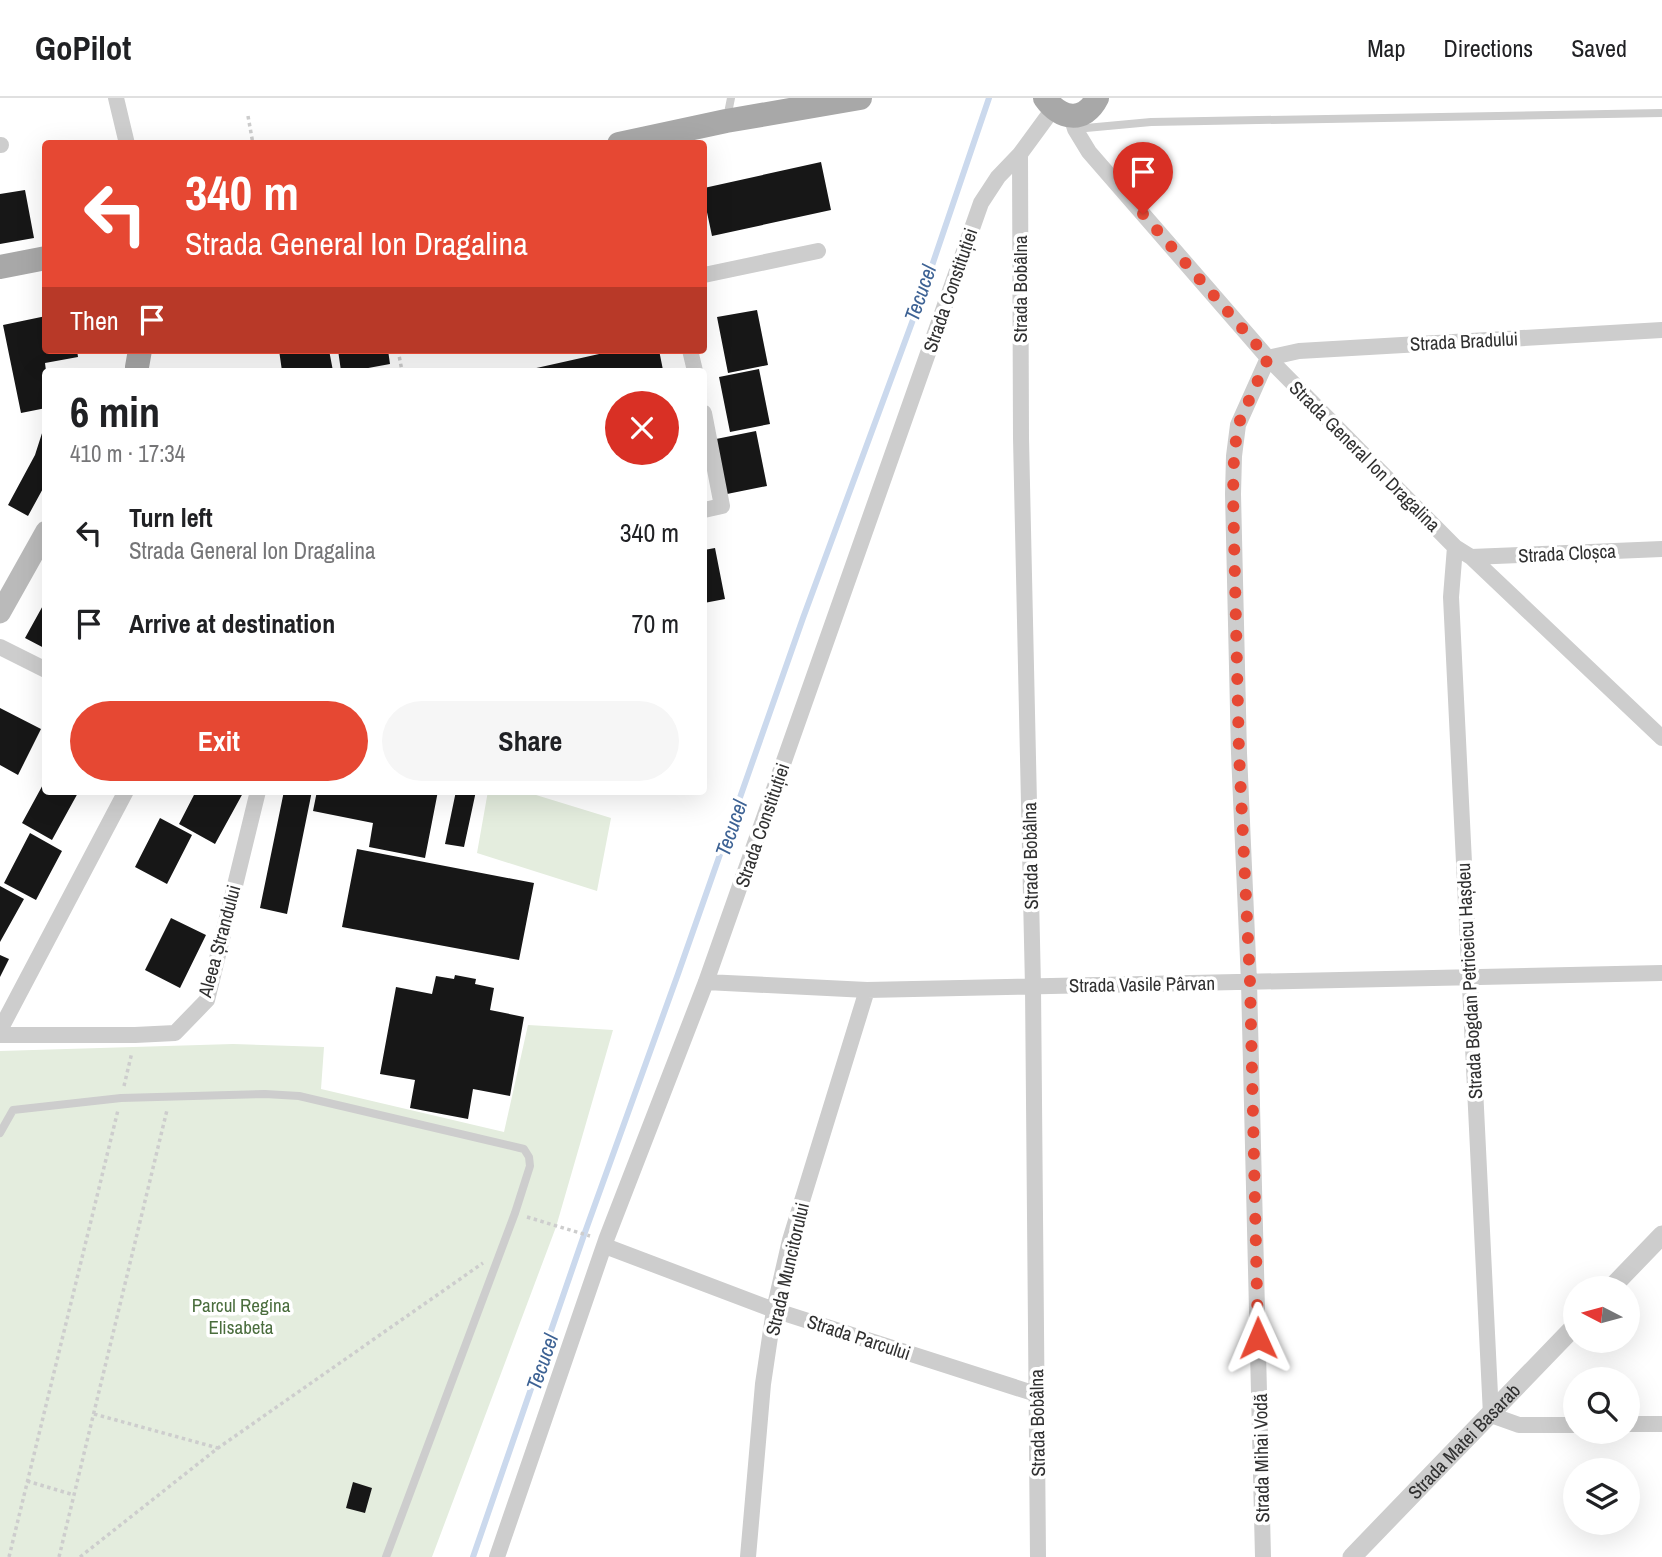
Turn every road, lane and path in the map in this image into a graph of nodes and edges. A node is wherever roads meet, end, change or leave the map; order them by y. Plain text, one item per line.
1 (116, 98) edge
2 (860, 98) edge
3 (1116, 98) edge
4 (1072, 109) edge
5 (729, 110) edge
6 (1662, 113) edge
7 (247, 116) dead end
8 (126, 140) edge
9 (252, 140) edge
10 (652, 140) edge
11 (1020, 155) junction
12 (818, 251) dead end
13 (42, 259) edge
14 (0, 267) edge
15 (707, 274) edge
16 (1662, 330) edge
17 (1268, 358) junction
18 (707, 428) edge
19 (707, 509) edge
20 (42, 538) edge
21 (1455, 547) junction
22 (1662, 549) edge
23 (1471, 557) junction
24 (0, 612) edge
25 (0, 647) edge
26 (42, 668) edge
27 (1662, 737) edge
28 (124, 795) edge
29 (257, 795) edge
30 (1662, 973) edge
31 (1469, 976) junction
32 (706, 982) junction
33 (1250, 982) junction
34 (1033, 987) junction
35 (867, 990) junction
36 (0, 1033) edge
37 (135, 1035) junction
38 (170, 1097) junction
39 (121, 1098) junction
40 (0, 1133) edge
41 (515, 1213) junction
42 (1662, 1235) edge
43 (605, 1243) junction
44 (502, 1250) junction
45 (1623, 1276) edge
46 (774, 1310) junction
47 (1563, 1339) edge
48 (1036, 1394) junction
49 (94, 1413) junction
50 (1491, 1415) junction
51 (1640, 1424) edge
52 (1662, 1424) edge
53 (1563, 1425) edge
54 (218, 1448) junction
55 (27, 1481) junction
56 (74, 1495) junction
57 (9, 1557) edge
58 (59, 1557) edge
59 (80, 1557) edge
60 (386, 1557) edge
61 (497, 1557) edge
62 (748, 1557) edge
63 (1038, 1557) edge
64 (1263, 1557) edge
65 (1352, 1557) edge

1 - 8 street
2 - 5 main road
3 - 4 main road
4 - 6 lane
4 - 11 street, Strada Constituției
4 - 17 street, Strada General Ion Dragalina
5 - 10 main road
7 - 9 path
11 - 32 street, Strada Constituției
11 - 34 street, Strada Bobâlna
12 - 15 street
13 - 14 main road
16 - 17 street, Strada Bradului
17 - 21 street, Strada General Ion Dragalina
17 - 33 street, Strada Mihai Vodă
18 - 19 street
20 - 24 main road
21 - 23 street, Strada General Ion Dragalina
21 - 31 street, Strada Bogdan Petriceicu Hașdeu
22 - 23 street, Strada Cloșca
23 - 27 street, Strada General Ion Dragalina
25 - 26 street
28 - 36 street
29 - 37 street, Aleea Ștrandului
30 - 31 street, Strada Vasile Pârvan
31 - 33 street, Strada Vasile Pârvan
31 - 50 street, Strada Bogdan Petriceicu Hașdeu
32 - 35 street, Strada Vasile Pârvan
32 - 43 street, Strada Constituției
33 - 34 street, Strada Vasile Pârvan
33 - 64 street, Strada Mihai Vodă
34 - 35 street, Strada Vasile Pârvan
34 - 48 street, Strada Bobâlna
35 - 46 street, Strada Muncitorului
36 - 37 street, Aleea Ștrandului
37 - 39 path
38 - 39 lane
38 - 41 lane
38 - 49 path
39 - 40 lane
39 - 55 path
41 - 43 path
41 - 44 lane
42 - 45 street
43 - 46 street, Strada Parcului
43 - 61 street, Strada Constituției
44 - 54 path
44 - 60 lane
46 - 48 street, Strada Parcului
46 - 62 street, Strada Muncitorului
47 - 50 street, Strada Matei Basarab
48 - 63 street, Strada Bobâlna
49 - 54 path
49 - 56 path
50 - 53 street
50 - 65 street, Strada Matei Basarab
51 - 52 street
54 - 59 path
55 - 56 path
55 - 57 path
56 - 58 path

